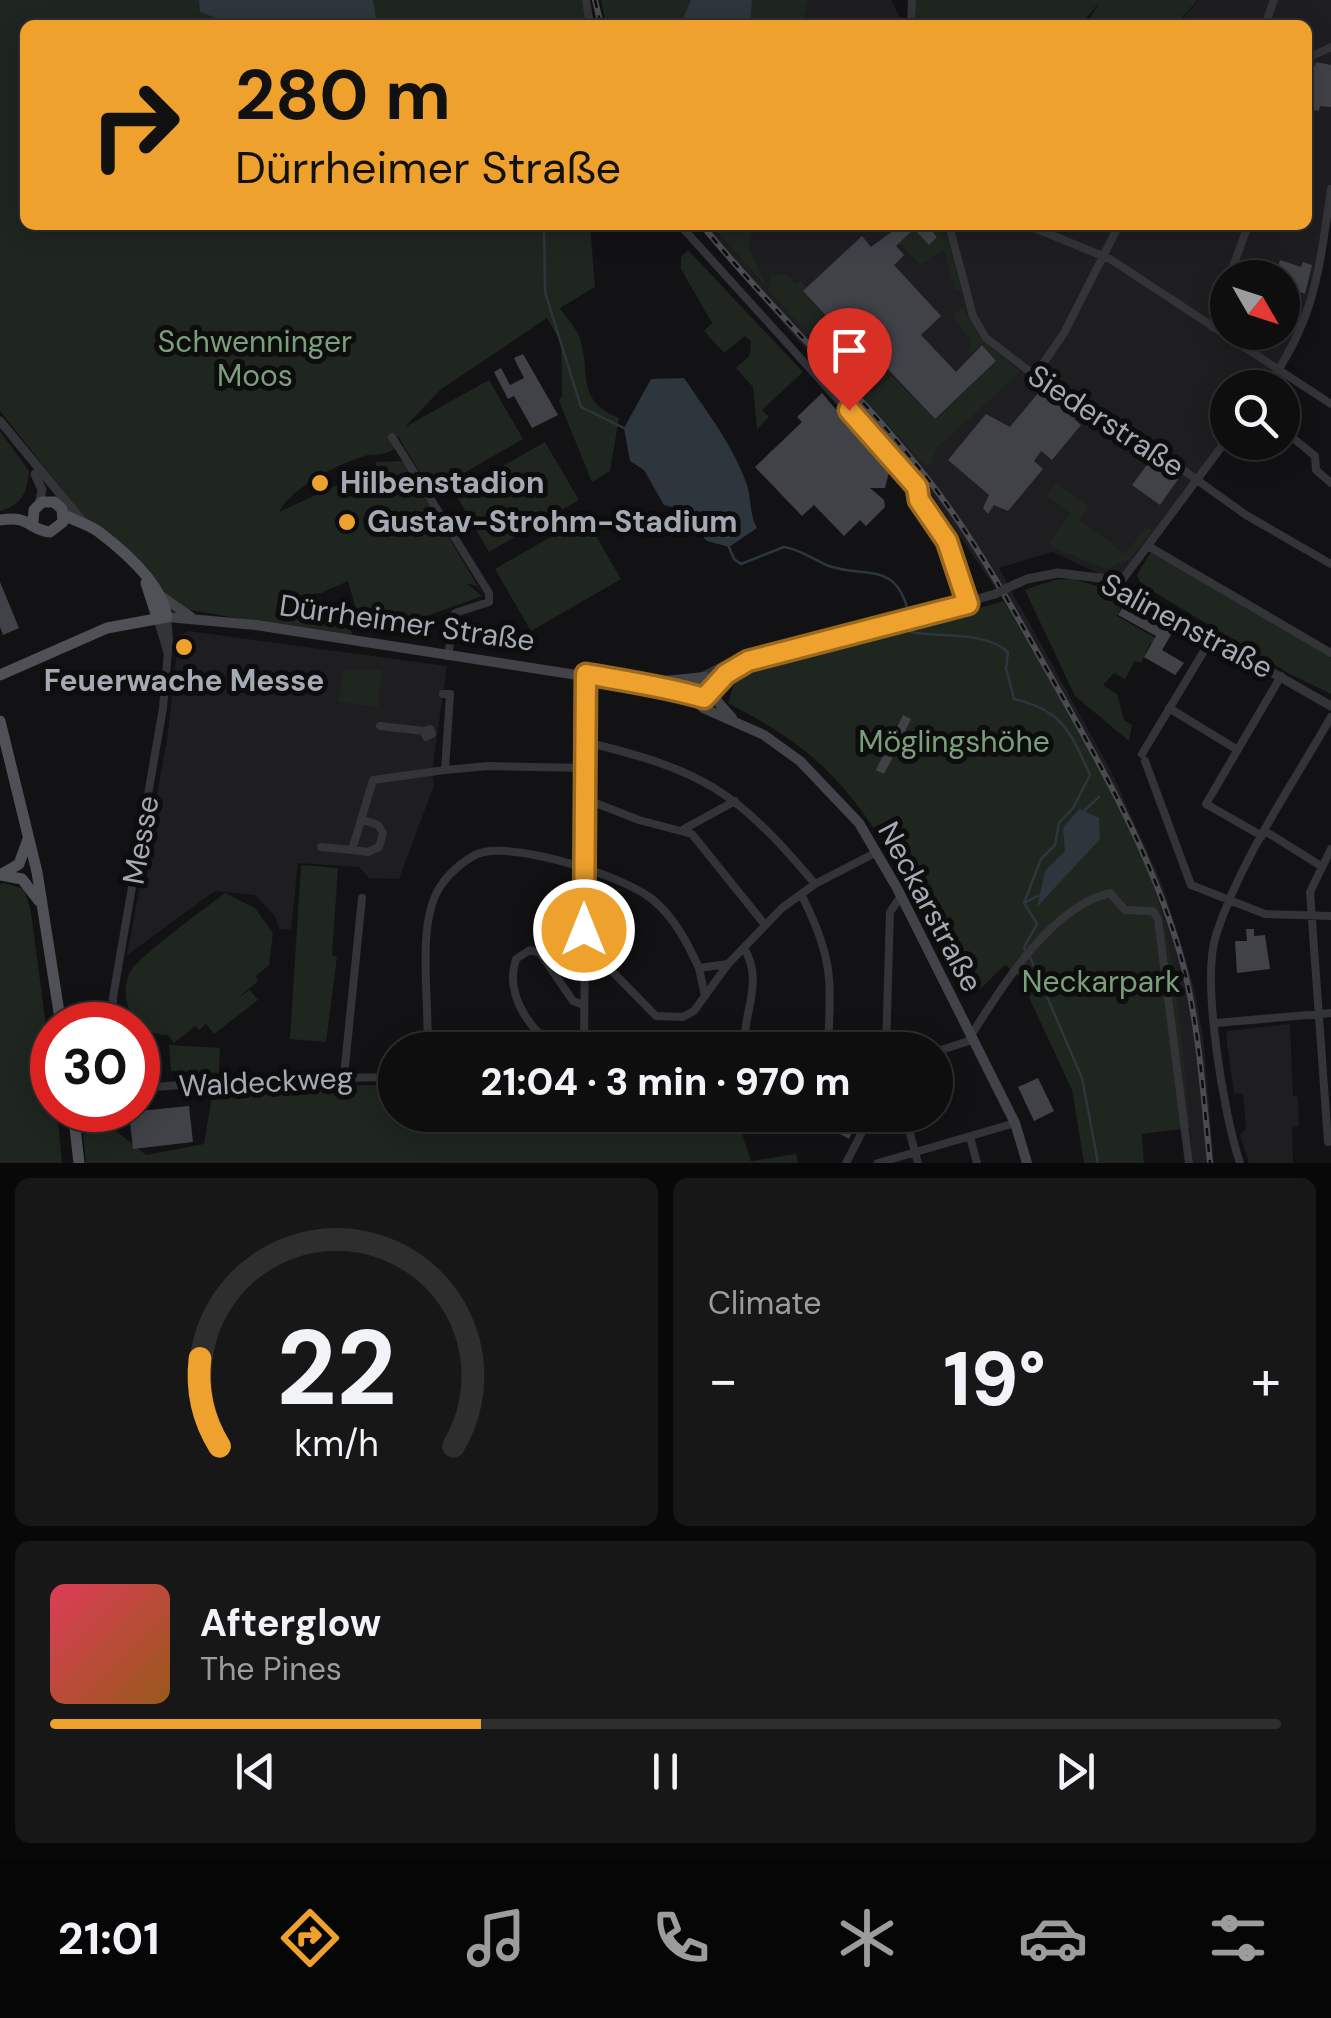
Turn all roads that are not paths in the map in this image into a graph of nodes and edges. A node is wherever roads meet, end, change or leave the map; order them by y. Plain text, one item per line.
1 (1331, 189) edge
2 (685, 230) edge
3 (950, 230) edge
4 (1039, 230) edge
5 (1116, 230) edge
6 (1246, 230) edge
7 (1328, 233) edge
8 (1103, 257) junction
9 (1235, 260) edge
10 (1210, 326) edge
11 (1246, 350) edge
12 (1276, 370) edge
13 (1279, 370) edge
14 (1034, 377) junction
15 (1300, 384) edge
16 (1331, 402) edge
17 (0, 422) edge
18 (392, 437) dead end
19 (1300, 444) edge
20 (22, 450) junction
21 (1211, 460) edge
22 (1196, 479) junction
23 (45, 480) junction
24 (1331, 483) edge
25 (54, 502) junction
26 (35, 512) junction
27 (0, 518) edge
28 (62, 520) junction
29 (86, 525) junction
30 (110, 543) junction
31 (1148, 546) junction
32 (1331, 564) edge
33 (143, 575) junction
34 (1120, 584) junction
35 (162, 596) junction
36 (968, 604) junction
37 (162, 617) junction
38 (192, 617) junction
39 (1213, 636) junction
40 (1331, 653) edge
41 (448, 656) junction
42 (748, 661) junction
43 (5, 673) edge
44 (586, 674) junction
45 (1282, 676) junction
46 (700, 677) junction
47 (640, 684) junction
48 (712, 692) junction
49 (442, 694) dead end
50 (694, 694) junction
51 (1331, 706) edge
52 (1169, 708) junction
53 (1331, 717) edge
54 (733, 719) junction
55 (0, 721) edge
56 (380, 726) dead end
57 (424, 731) dead end
58 (585, 742) junction
59 (1236, 750) junction
60 (585, 768) junction
61 (445, 770) junction
62 (585, 798) junction
63 (735, 801) junction
64 (361, 820) junction
65 (684, 829) junction
66 (1263, 834) junction
67 (29, 835) junction
68 (321, 847) dead end
69 (1331, 849) edge
70 (352, 850) junction
71 (878, 852) junction
72 (1320, 866) junction
73 (585, 867) junction
74 (0, 875) edge
75 (815, 884) junction
76 (800, 894) junction
77 (901, 896) junction
78 (362, 898) dead end
79 (1230, 901) junction
80 (44, 908) junction
81 (1331, 916) edge
82 (1312, 918) junction
83 (765, 924) junction
84 (744, 948) junction
85 (584, 961) junction
86 (728, 964) junction
87 (699, 968) junction
88 (705, 996) junction
89 (58, 1002) edge
90 (113, 1002) edge
91 (584, 1006) junction
92 (1319, 1013) junction
93 (1331, 1013) edge
94 (1216, 1023) junction
95 (427, 1032) edge
96 (538, 1032) edge
97 (584, 1032) edge
98 (743, 1032) edge
99 (829, 1032) edge
100 (887, 1032) edge
101 (971, 1039) junction
102 (953, 1046) edge
103 (344, 1076) junction
104 (378, 1077) edge
105 (160, 1087) edge
106 (1327, 1098) edge
107 (1015, 1122) junction
108 (75, 1132) edge
109 (862, 1132) edge
110 (909, 1132) edge
111 (970, 1137) junction
112 (1328, 1142) dead end
113 (915, 1153) junction
114 (79, 1163) edge
115 (846, 1163) edge
116 (878, 1163) edge
117 (918, 1163) edge
118 (977, 1163) edge
119 (1027, 1163) edge
120 (1189, 1163) edge
121 (1240, 1163) edge

1 - 7 street
2 - 36 street
3 - 14 street, Siederstraße
4 - 8 street
5 - 8 street
6 - 9 street
7 - 13 street
8 - 10 street
8 - 14 street
11 - 12 street
14 - 22 street, Siederstraße
15 - 16 street
17 - 20 street
18 - 41 street
19 - 24 street
20 - 23 street
20 - 26 street
21 - 22 street
22 - 31 street
22 - 32 street, Siederstraße
23 - 25 street
23 - 29 street
25 - 26 main road
25 - 28 main road
26 - 27 main road
26 - 28 main road
28 - 29 main road
28 - 30 main road
29 - 30 main road
30 - 33 main road
31 - 34 street
31 - 40 street, Salinenstraße
33 - 35 main road
33 - 37 main road
34 - 36 street, Salinenstraße, bridge
34 - 39 street, Salinenstraße
35 - 37 main road
35 - 38 main road
36 - 42 street, Salinenstraße
37 - 38 main road, Dürrheimer Straße
37 - 43 main road
37 - 90 street, Messe
38 - 41 main road, Dürrheimer Straße
39 - 45 street, Salinenstraße
39 - 52 street
41 - 44 main road, Dürrheimer Straße
42 - 46 street, Salinenstraße
42 - 48 street, Salinenstraße
44 - 47 main road, Dürrheimer Straße
44 - 58 street
45 - 51 street, Salinenstraße
45 - 59 street
46 - 47 main road, Dürrheimer Straße
46 - 48 main road
46 - 50 main road
47 - 50 main road, Dürrheimer Straße
48 - 50 main road
48 - 54 main road, Neckarstraße
49 - 61 street
50 - 54 main road, Neckarstraße
52 - 59 street
52 - 79 street
53 - 66 street
54 - 71 main road, Neckarstraße
55 - 67 main road
56 - 57 street
58 - 60 street
58 - 63 street
59 - 66 street
60 - 61 street
60 - 62 street
61 - 64 street
62 - 65 street
62 - 73 street
63 - 65 street
63 - 75 street
64 - 70 street
64 - 70 street
65 - 83 street
66 - 72 street
66 - 79 street
67 - 74 main road
67 - 80 main road
68 - 70 street
69 - 72 street
71 - 75 street
71 - 77 main road, Neckarstraße
72 - 82 street
73 - 85 street
73 - 87 street
73 - 95 street
74 - 80 main road
75 - 76 street
76 - 83 street
76 - 99 street
77 - 100 street
77 - 101 main road, Neckarstraße
78 - 103 street
79 - 82 street
79 - 94 street
80 - 89 main road
81 - 82 street
82 - 92 street
83 - 84 street
84 - 86 street
84 - 98 street
85 - 88 street
85 - 91 street
86 - 87 street
86 - 88 street
87 - 88 street
91 - 96 street
91 - 97 street
92 - 93 street
92 - 94 street
92 - 106 street
94 - 121 street
101 - 102 street
101 - 107 main road, Neckarstraße
101 - 120 street
103 - 104 street, Waldeckweg
103 - 105 street, Waldeckweg
106 - 112 street
107 - 111 street
107 - 119 main road, Neckarstraße
108 - 114 main road
109 - 115 street
110 - 113 street
111 - 113 street
111 - 118 street
113 - 116 street
113 - 117 street

